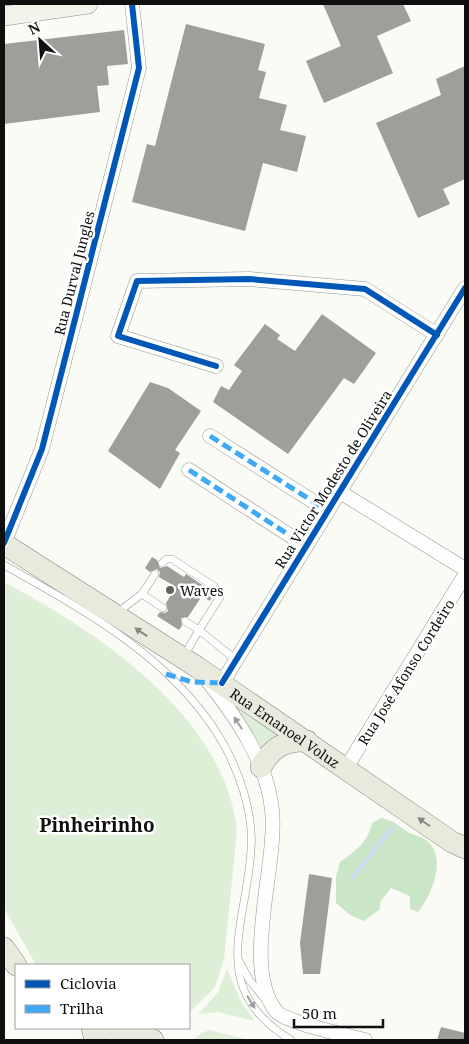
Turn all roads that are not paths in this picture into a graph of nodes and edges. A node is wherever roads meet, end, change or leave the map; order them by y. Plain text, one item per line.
1 (88, 4) edge
2 (132, 4) edge
3 (4, 16) edge
4 (465, 289) edge
5 (437, 335) junction
6 (216, 366) dead end
7 (210, 436) dead end
8 (190, 470) dead end
9 (340, 492) junction
10 (328, 511) junction
11 (4, 543) edge
12 (306, 546) junction
13 (162, 563) dead end
14 (4, 565) edge
15 (465, 568) edge
16 (155, 574) dead end
17 (465, 575) edge
18 (142, 594) junction
19 (163, 608) dead end
20 (114, 615) junction
21 (185, 622) dead end
22 (199, 630) junction
23 (236, 660) junction
24 (189, 662) junction
25 (222, 683) junction
26 (307, 741) junction
27 (261, 766) junction
28 (346, 768) junction
29 (465, 848) edge
30 (237, 956) junction
31 (276, 1010) junction
32 (111, 1029) edge
33 (153, 1040) edge
34 (291, 1040) edge
35 (365, 1040) edge

1 - 3 street
2 - 11 street, Rua Durval Jungles
4 - 5 street, Rua Victor Modesto de Oliveira
5 - 6 street
5 - 9 street, Rua Victor Modesto de Oliveira
7 - 10 street
8 - 12 street
9 - 10 street, Rua Victor Modesto de Oliveira
9 - 15 street
10 - 12 street, Rua Victor Modesto de Oliveira
11 - 20 main road, Rua Emanoel Voluz
12 - 23 street, Rua Victor Modesto de Oliveira
13 - 22 lane
14 - 30 lane
16 - 18 lane
17 - 28 street, Rua José Afonso Cordeiro
18 - 19 lane
18 - 20 lane
24 -> 20 main road, Rua Emanoel Voluz
21 - 22 lane
22 - 23 lane
22 - 24 lane
23 - 25 street, Rua Victor Modesto de Oliveira
24 - 25 main road, Rua Emanoel Voluz
27 -> 24 street
25 - 26 main road, Rua Emanoel Voluz
26 - 27 main road
26 - 28 main road, Rua Emanoel Voluz
27 - 31 street
29 -> 28 main road, Rua Emanoel Voluz
30 - 31 lane
30 -> 34 lane
31 - 35 street
32 - 33 main road

